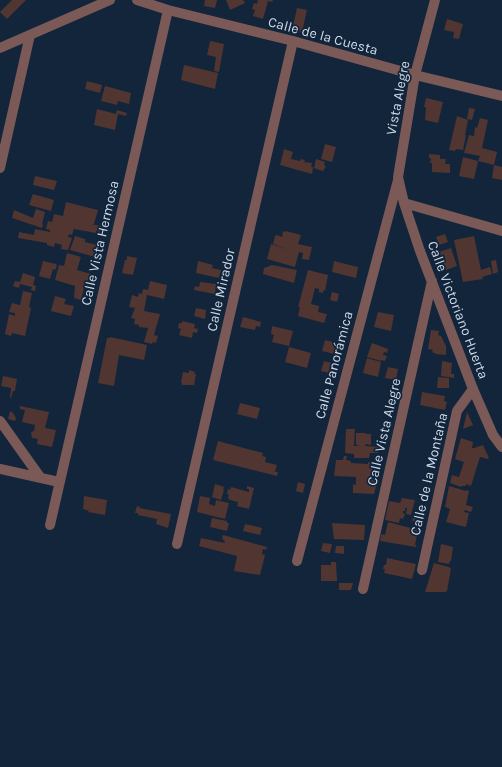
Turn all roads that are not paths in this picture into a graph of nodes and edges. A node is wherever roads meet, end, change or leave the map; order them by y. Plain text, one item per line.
1 (110, 0) edge
2 (137, 0) edge
3 (435, 0) edge
4 (168, 10) junction
5 (30, 35) junction
6 (293, 41) junction
7 (0, 48) edge
8 (415, 75) junction
9 (502, 96) edge
10 (0, 168) edge
11 (398, 177) junction
12 (404, 203) junction
13 (502, 232) edge
14 (432, 281) junction
15 (473, 389) junction
16 (0, 421) edge
17 (502, 447) edge
18 (0, 469) edge
19 (40, 477) junction
20 (59, 482) junction
21 (50, 525) dead end
22 (176, 544) dead end
23 (297, 561) dead end
24 (422, 570) dead end
25 (363, 590) dead end

1 - 5 street
2 - 4 street, Calle de la Cuesta
3 - 8 street, Vista Alegre
4 - 6 street, Calle de la Cuesta
4 - 20 street, Calle Vista Hermosa
5 - 7 street
5 - 10 street
6 - 8 street, Calle de la Cuesta
6 - 22 street, Calle Mirador
8 - 9 street, Calle de la Cuesta
8 - 11 street, Vista Alegre
11 - 12 street, Vista Alegre
11 - 23 street, Calle Panorámica
12 - 13 street
12 - 14 street, Calle Victoriano Huerta
14 - 15 street, Calle Victoriano Huerta
14 - 25 street, Calle Vista Alegre
15 - 17 street, Calle Victoriano Huerta
15 - 24 street, Calle de la Montaña
16 - 19 street
18 - 19 street
19 - 20 street
20 - 21 street, Calle Vista Hermosa

